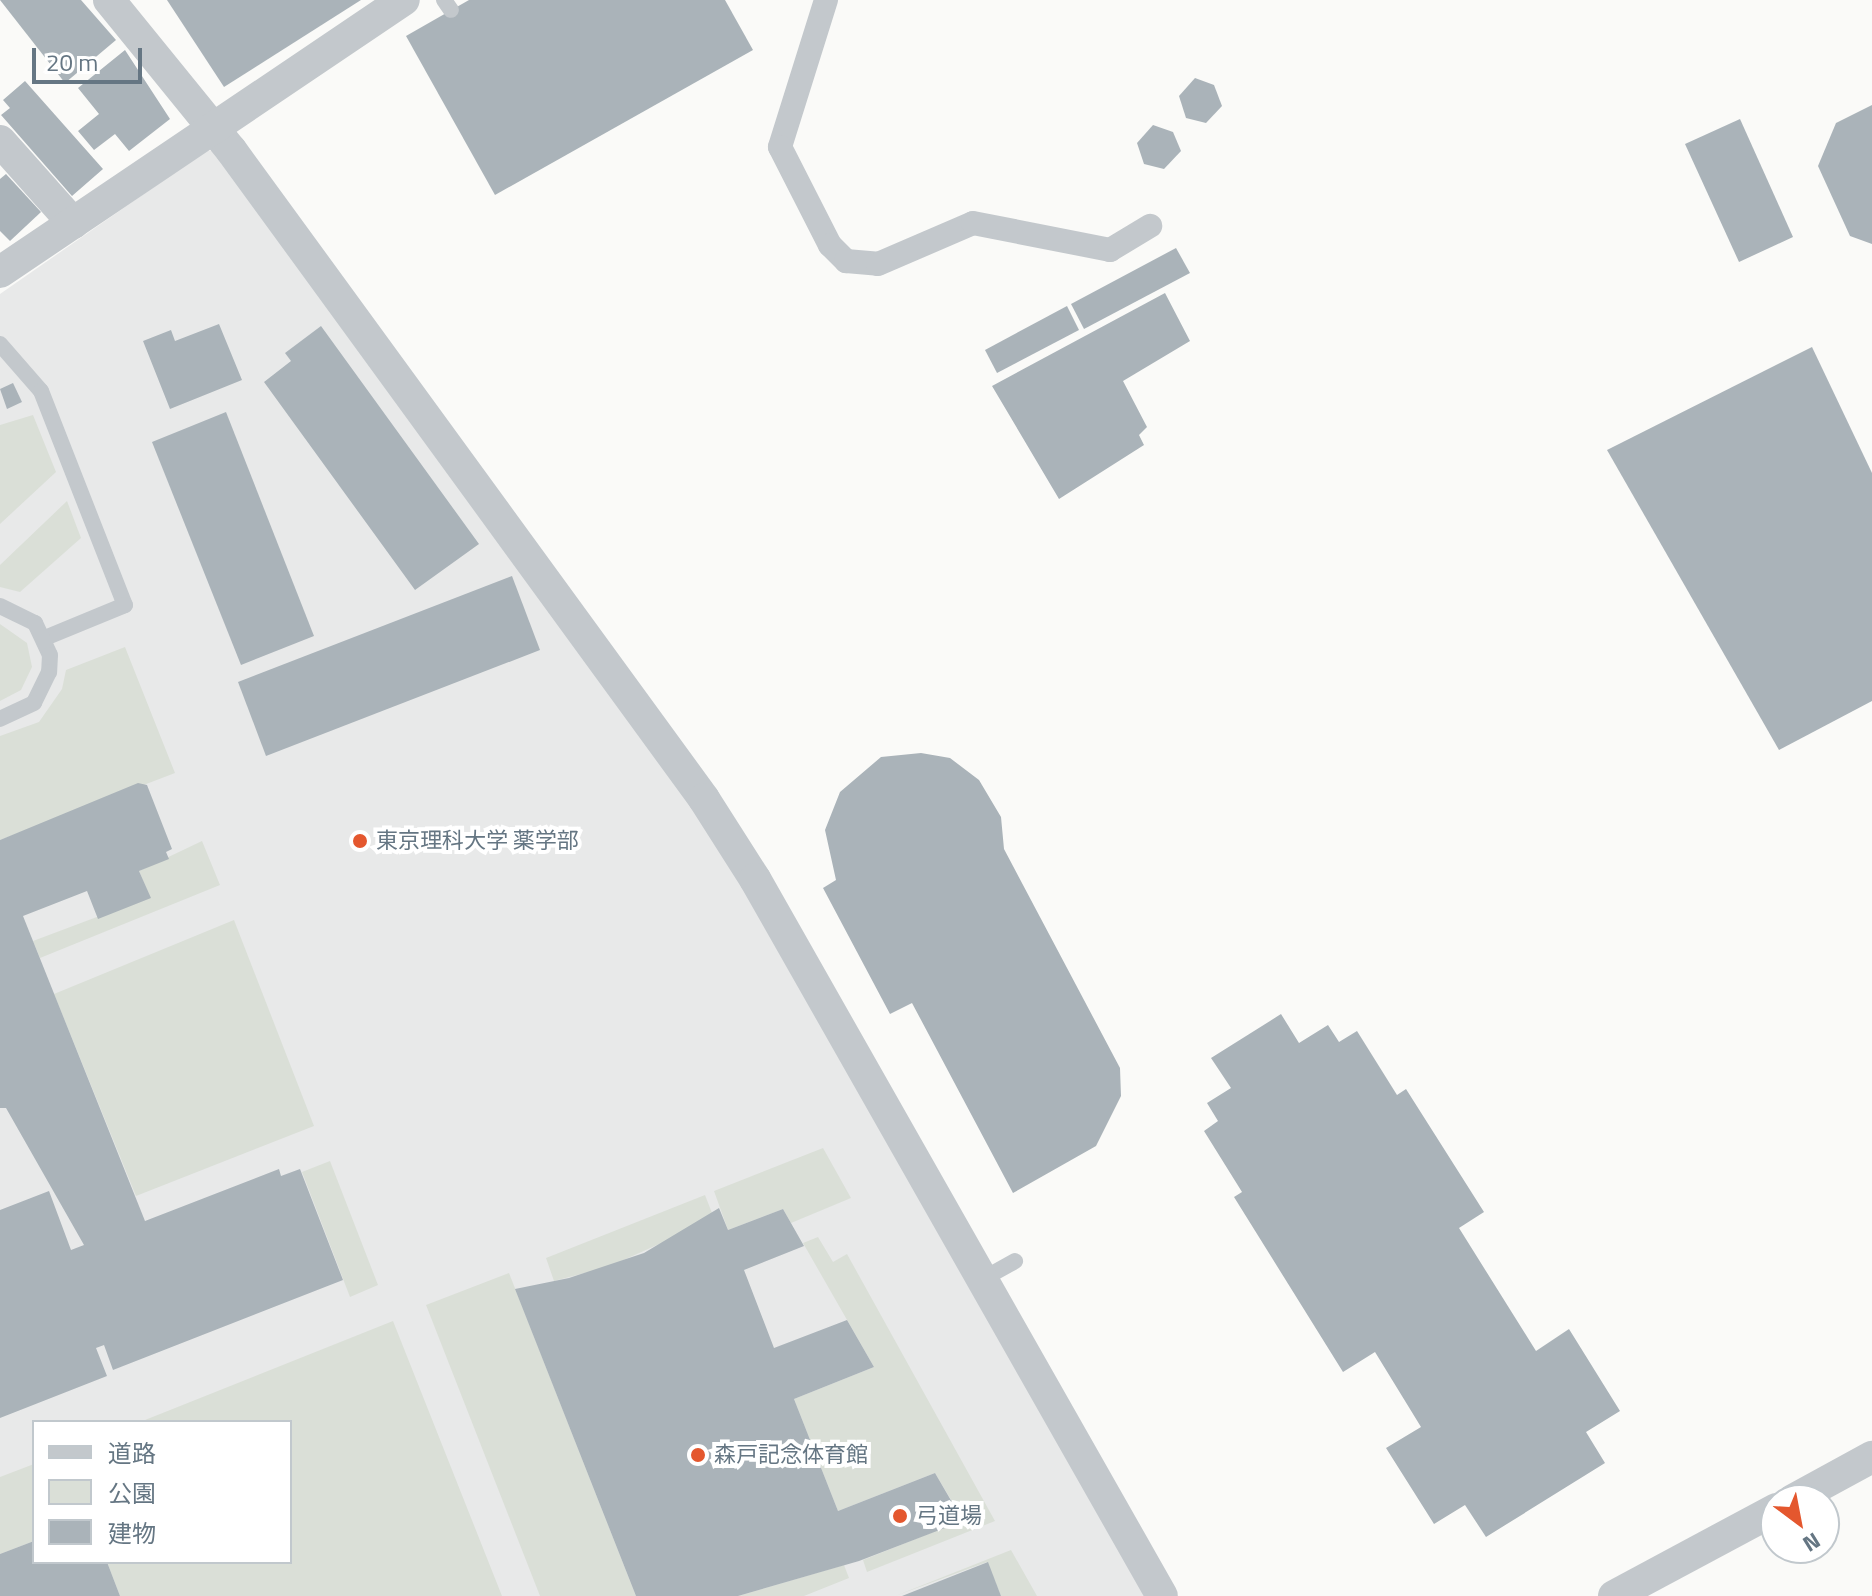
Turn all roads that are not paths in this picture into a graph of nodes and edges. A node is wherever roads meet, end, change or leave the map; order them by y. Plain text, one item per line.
1 (109, 0) edge
2 (404, 0) edge
3 (826, 0) edge
4 (213, 126) junction
5 (0, 141) edge
6 (73, 223) junction
7 (1150, 226) dead end
8 (0, 272) edge
9 (0, 344) edge
10 (0, 606) edge
11 (45, 638) junction
12 (0, 719) edge
13 (1015, 1261) dead end
14 (981, 1280) junction
15 (1872, 1457) edge
16 (1822, 1484) edge
17 (1760, 1518) edge
18 (1162, 1596) edge
19 (1614, 1596) edge

1 - 4 street
2 - 4 street
3 - 7 street
4 - 6 street
4 - 14 street
5 - 6 street
6 - 8 street
9 - 11 lane
10 - 11 lane
11 - 12 lane
13 - 14 lane
14 - 18 street
15 - 16 street
17 - 19 street

